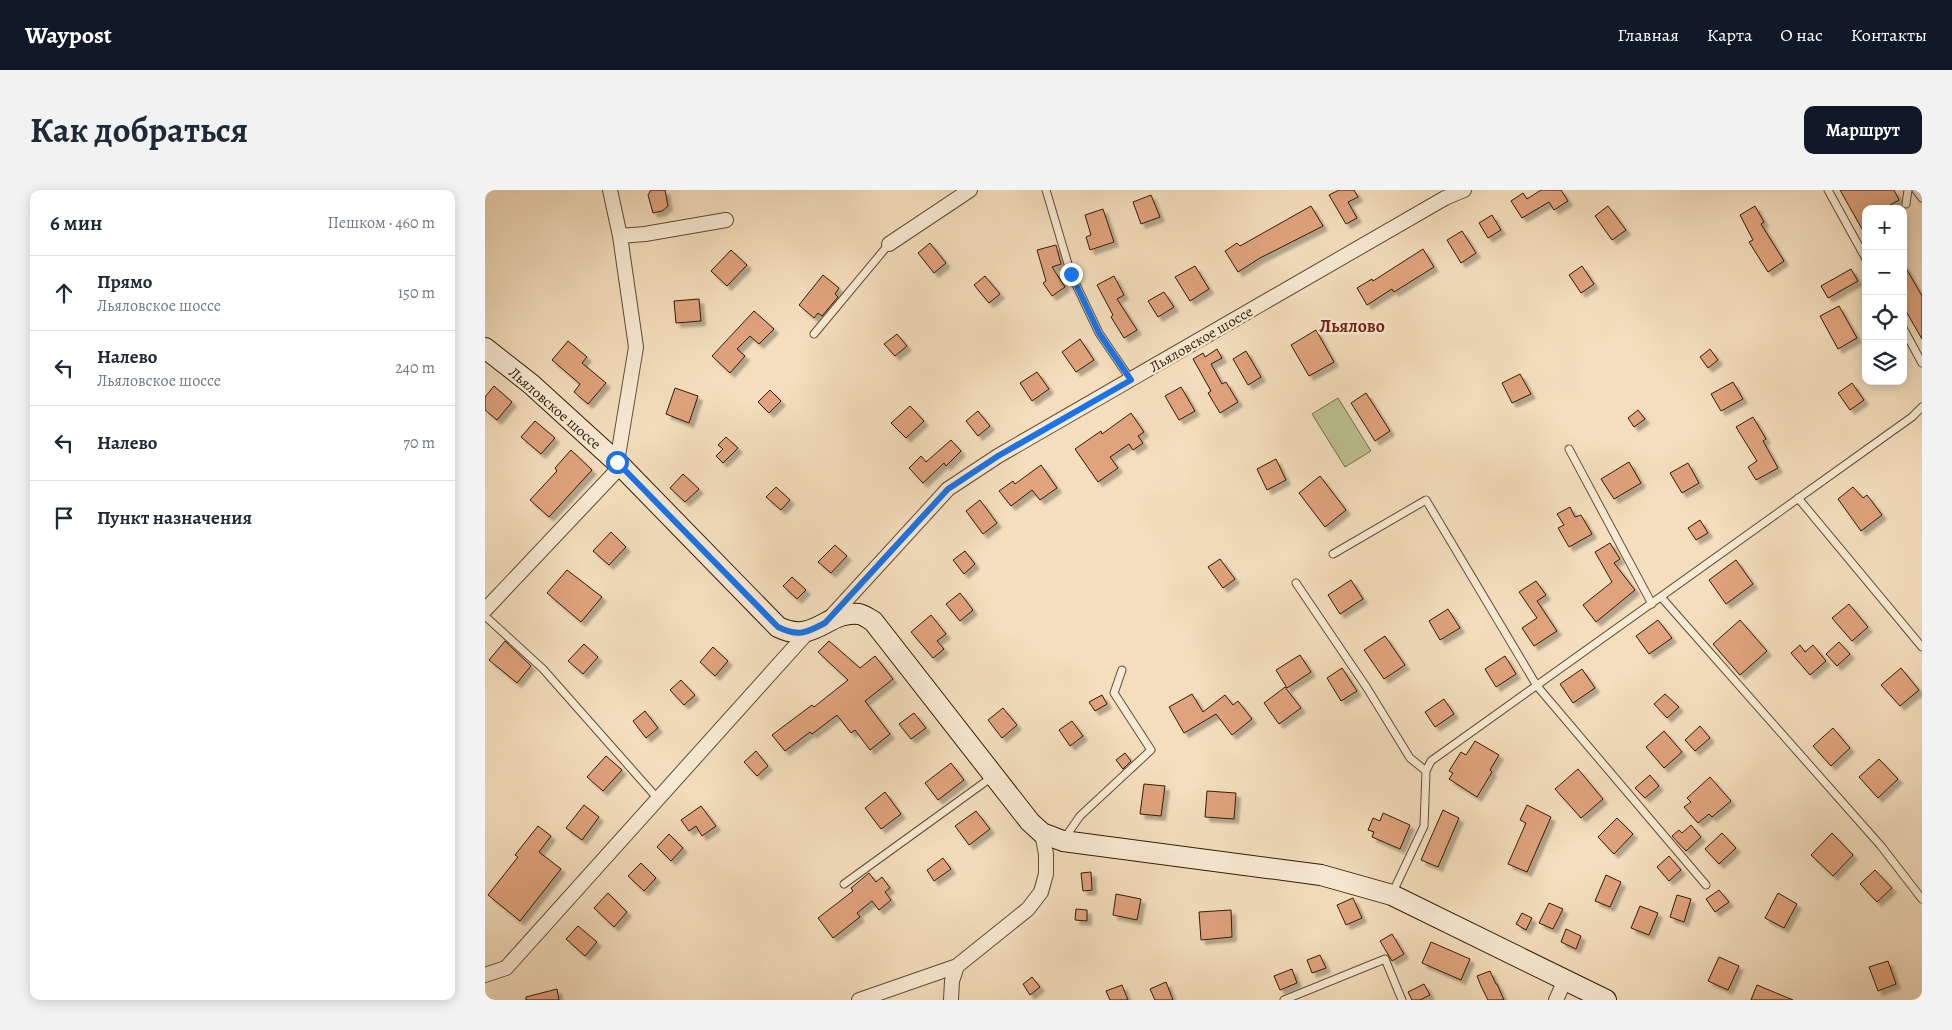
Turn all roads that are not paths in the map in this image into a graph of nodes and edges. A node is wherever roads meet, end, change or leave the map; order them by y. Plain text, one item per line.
1 (611, 190) edge
2 (970, 190) edge
3 (1046, 190) edge
4 (1464, 190) edge
5 (1828, 190) edge
6 (1908, 190) edge
7 (1916, 190) edge
8 (1922, 198) edge
9 (1906, 204) dead end
10 (727, 220) dead end
11 (620, 236) junction
12 (889, 244) joint
13 (1862, 252) edge
14 (813, 334) dead end
15 (1907, 335) edge
16 (485, 348) edge
17 (1922, 363) edge
18 (1131, 380) junction
19 (1922, 407) edge
20 (1569, 448) dead end
21 (619, 464) junction
22 (1798, 498) junction
23 (1333, 554) dead end
24 (1296, 583) dead end
25 (1661, 597) junction
26 (1652, 604) junction
27 (485, 610) edge
28 (485, 616) edge
29 (825, 623) junction
30 (807, 633) junction
31 (1922, 648) edge
32 (1122, 670) dead end
33 (1537, 686) junction
34 (1426, 771) junction
35 (993, 776) junction
36 (658, 799) junction
37 (1042, 833) junction
38 (1063, 841) junction
39 (844, 884) dead end
40 (1707, 885) dead end
41 (1392, 895) junction
42 (1922, 899) edge
43 (957, 966) junction
44 (485, 975) edge
45 (1565, 980) junction
46 (1594, 997) edge
47 (859, 1000) edge
48 (951, 1000) edge
49 (1284, 1000) edge
50 (1402, 1000) edge
51 (1556, 1000) edge

1 - 11 street
2 - 12 street
3 - 18 lane
4 - 18 street, Льяловское шоссе
5 - 13 lane
6 - 9 lane
7 - 8 lane
10 - 11 street
11 - 21 street
12 - 14 lane
15 - 17 lane
16 - 21 street, Льяловское шоссе
18 - 29 street, Льяловское шоссе
19 - 22 lane
20 - 26 lane
21 - 27 street
21 - 30 street, Льяловское шоссе
22 - 25 lane
22 - 31 lane
23 - 33 lane
24 - 34 lane
25 - 26 lane
25 - 42 lane
26 - 33 lane
28 - 36 lane
29 - 30 street, Льяловское шоссе
29 - 35 street
30 - 36 street
32 - 38 lane
33 - 34 lane
33 - 40 lane
34 - 41 lane
35 - 37 street
35 - 39 lane
36 - 44 street
37 - 38 street
37 - 43 street
38 - 41 street
41 - 45 street
43 - 47 street
43 - 48 street
45 - 46 street
45 - 51 street
49 - 50 lane

